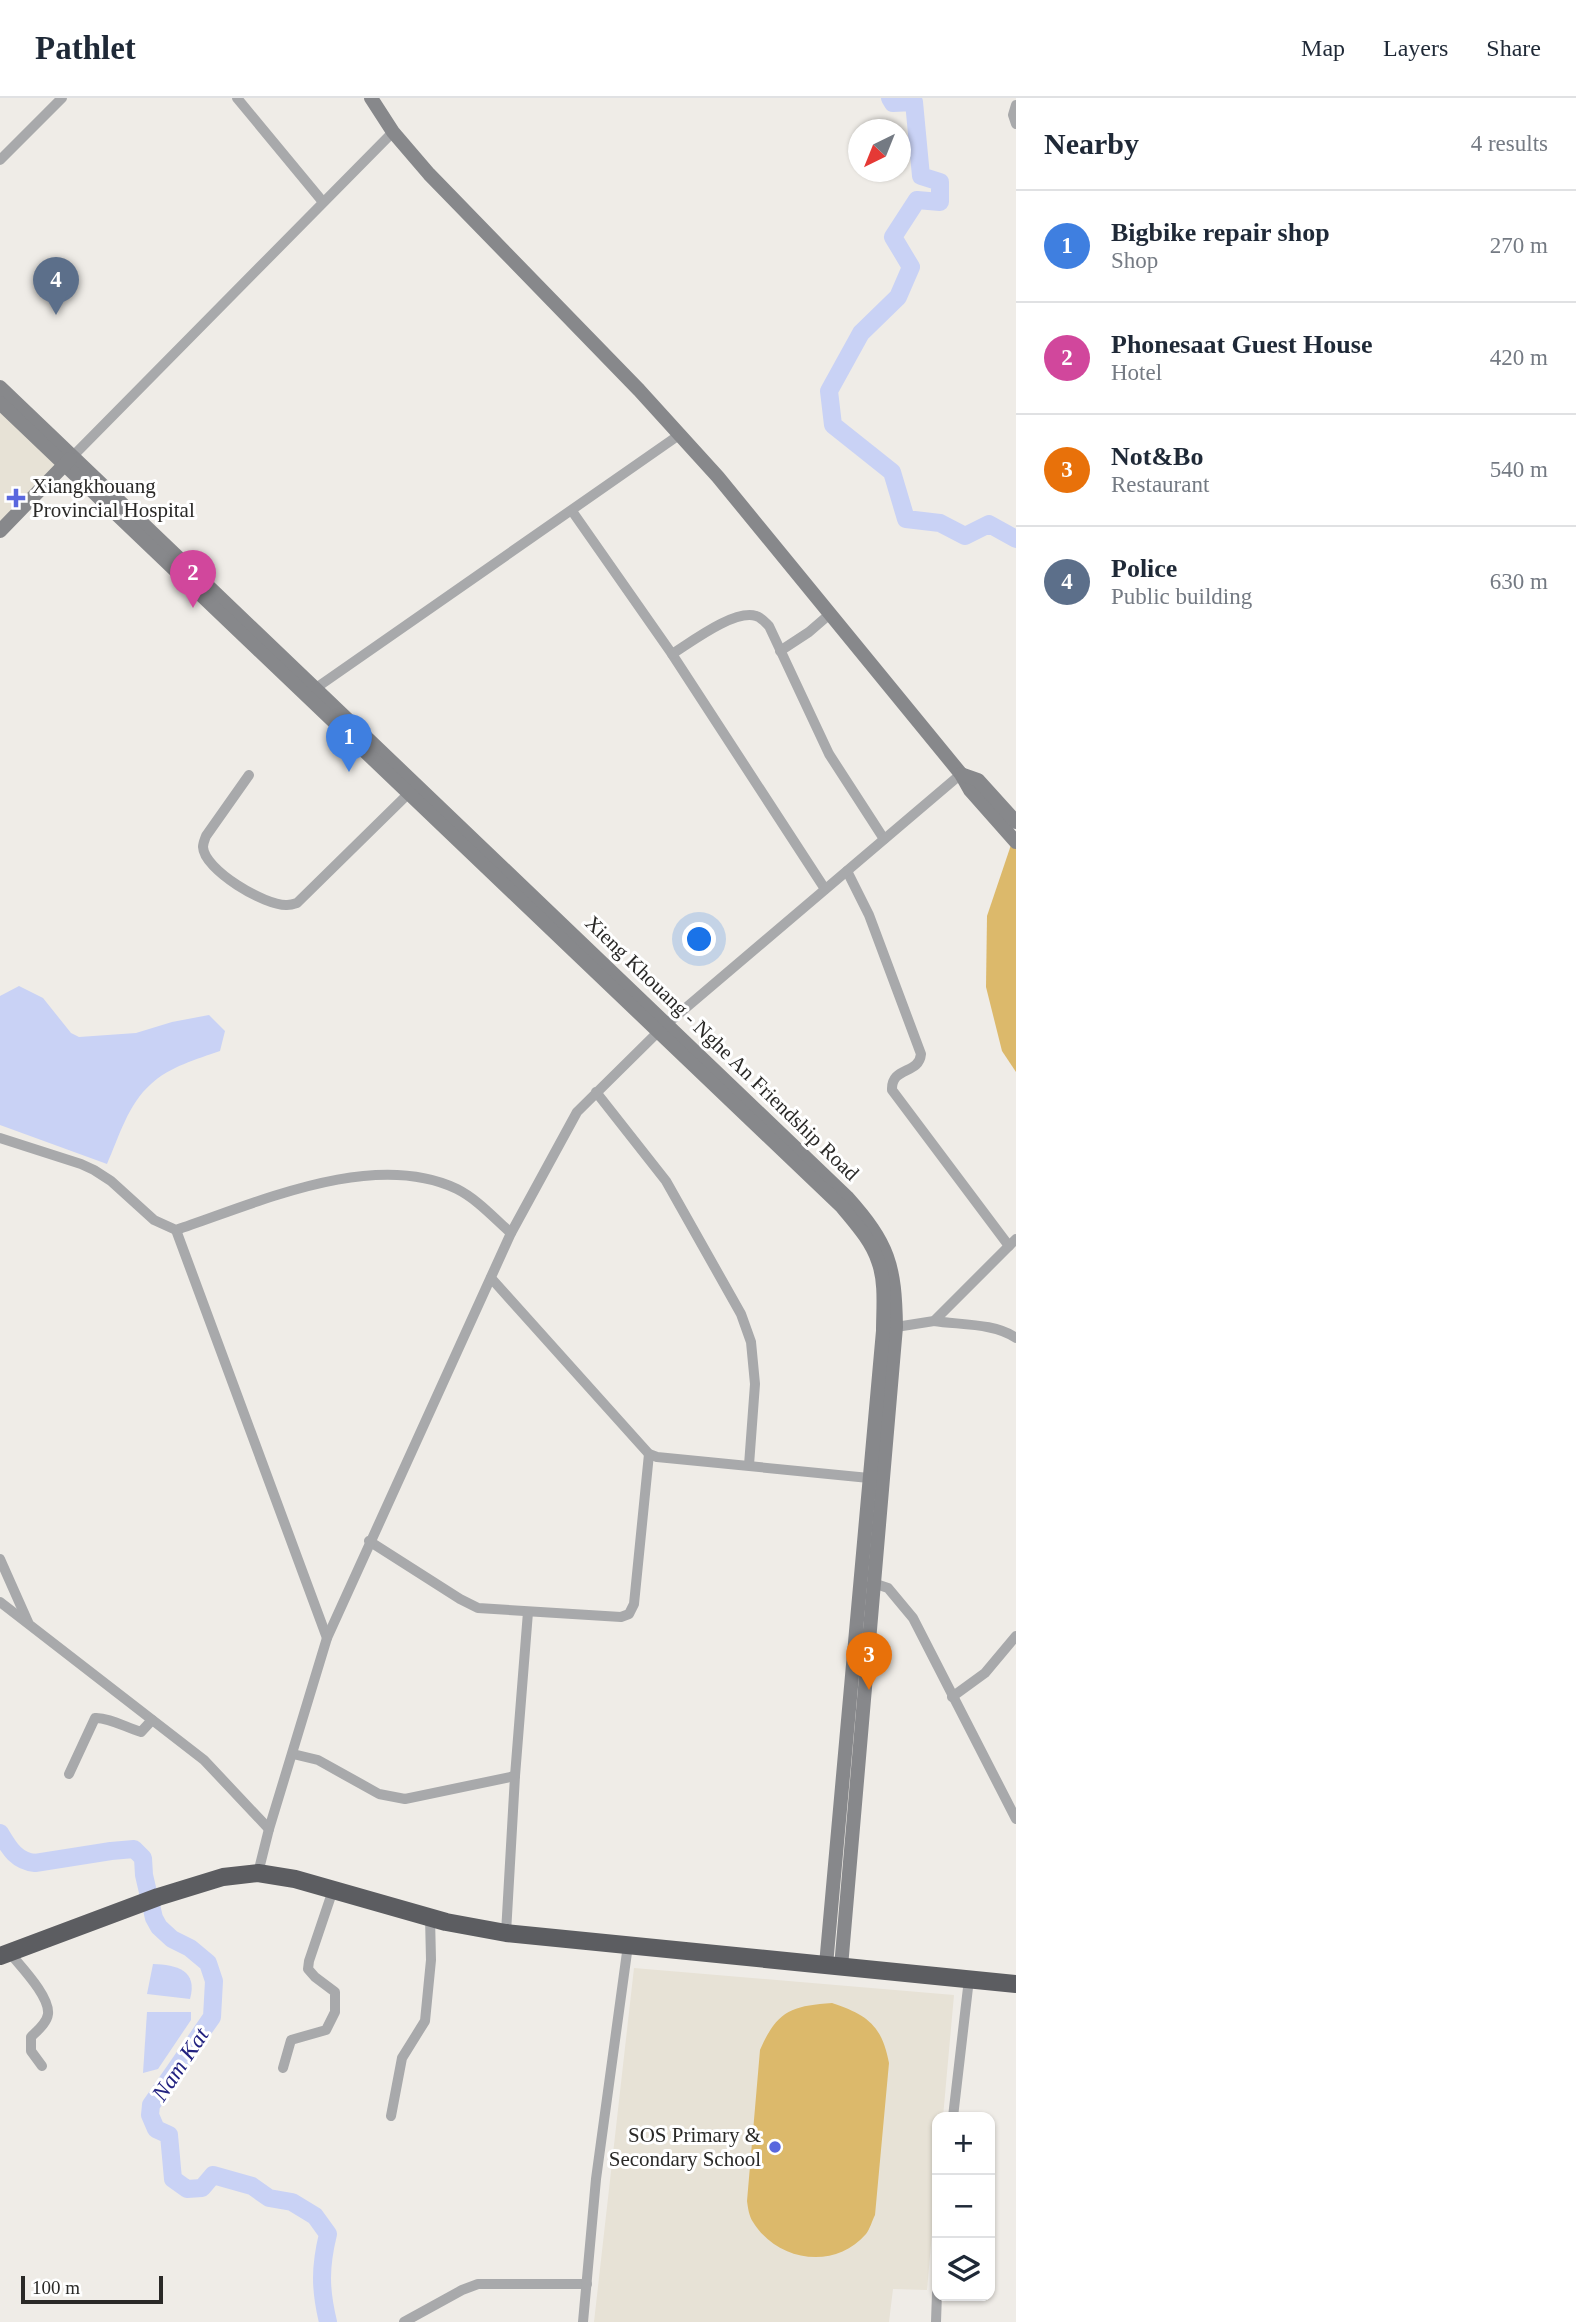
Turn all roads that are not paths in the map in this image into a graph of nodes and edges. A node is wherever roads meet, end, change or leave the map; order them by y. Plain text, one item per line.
1 (62, 98) edge
2 (237, 98) edge
3 (371, 98) edge
4 (1016, 105) edge
5 (1016, 124) edge
6 (393, 132) junction
7 (0, 160) edge
8 (323, 202) junction
9 (0, 387) edge
10 (0, 403) edge
11 (679, 435) junction
12 (69, 460) junction
13 (572, 511) junction
14 (0, 531) edge
15 (831, 613) junction
16 (780, 651) junction
17 (672, 654) junction
18 (311, 693) junction
19 (961, 774) junction
20 (249, 775) dead end
21 (408, 794) junction
22 (1016, 822) edge
23 (884, 839) junction
24 (1016, 842) edge
25 (847, 871) junction
26 (825, 889) junction
27 (663, 1027) junction
28 (596, 1092) junction
29 (0, 1138) edge
30 (176, 1230) junction
31 (511, 1233) junction
32 (1013, 1243) edge
33 (491, 1278) junction
34 (934, 1321) junction
35 (896, 1327) junction
36 (1016, 1338) edge
37 (649, 1454) junction
38 (750, 1465) junction
39 (876, 1479) junction
40 (369, 1541) junction
41 (0, 1559) edge
42 (873, 1583) junction
43 (0, 1602) edge
44 (528, 1612) junction
45 (28, 1622) junction
46 (1016, 1636) edge
47 (327, 1638) junction
48 (952, 1697) junction
49 (152, 1720) junction
50 (293, 1754) junction
51 (69, 1774) dead end
52 (515, 1776) junction
53 (1016, 1819) edge
54 (269, 1829) junction
55 (258, 1873) junction
56 (333, 1890) junction
57 (430, 1917) junction
58 (506, 1933) junction
59 (628, 1945) junction
60 (4, 1954) edge
61 (833, 1966) junction
62 (969, 1979) junction
63 (1016, 1984) edge
64 (42, 2066) dead end
65 (283, 2068) dead end
66 (954, 2112) edge
67 (391, 2116) dead end
68 (587, 2284) junction
69 (937, 2301) edge
70 (404, 2322) edge
71 (583, 2322) edge
72 (936, 2322) edge

1 - 7 street
2 - 8 street
3 - 6 street
4 - 5 street
6 - 8 street
6 - 11 street
8 - 12 street
9 - 12 street, Xieng Khouang - Nghe An Friendship Road
10 - 12 street, Xieng Khouang - Nghe An Friendship Road
11 - 13 street
11 - 15 street
12 - 14 street
12 - 18 street, Xieng Khouang - Nghe An Friendship Road
13 - 17 street
13 - 18 street
15 - 16 street
15 - 19 street
16 - 17 street
16 - 23 street
17 - 26 street
18 - 21 street, Xieng Khouang - Nghe An Friendship Road
18 - 27 street, Xieng Khouang - Nghe An Friendship Road
19 - 22 street
19 - 23 street
19 - 24 street
20 - 21 street
21 - 27 street, Xieng Khouang - Nghe An Friendship Road
23 - 25 street
25 - 26 street
25 - 32 street
26 - 27 street
27 - 28 street
27 - 35 street, Xieng Khouang - Nghe An Friendship Road
27 - 39 street, Xieng Khouang - Nghe An Friendship Road
28 - 31 street
28 - 38 street
29 - 30 street
30 - 31 street
30 - 47 street
31 - 33 street
32 - 34 street
33 - 37 street
33 - 40 street
34 - 35 street
34 - 36 street
35 - 39 street, Xieng Khouang - Nghe An Friendship Road
37 - 38 street
37 - 44 street
38 - 39 street
39 - 42 street, Xieng Khouang - Nghe An Friendship Road
39 - 61 street, Xieng Khouang - Nghe An Friendship Road
40 - 44 street
40 - 47 street
41 - 45 street
42 - 48 street
42 - 61 street, Xieng Khouang - Nghe An Friendship Road
43 - 45 street
44 - 52 street
45 - 49 street
46 - 48 street
47 - 50 street
48 - 53 street
49 - 51 street
49 - 54 street
50 - 52 street
50 - 54 street
52 - 58 street
54 - 55 street
55 - 56 highway
55 - 60 highway
56 - 57 highway
56 - 65 street
57 - 58 highway
57 - 67 street
58 - 59 highway
59 - 61 highway
59 - 68 street
60 - 64 street
61 - 62 highway
62 - 63 highway
62 - 66 street
68 - 70 street
68 - 71 street
69 - 72 street

